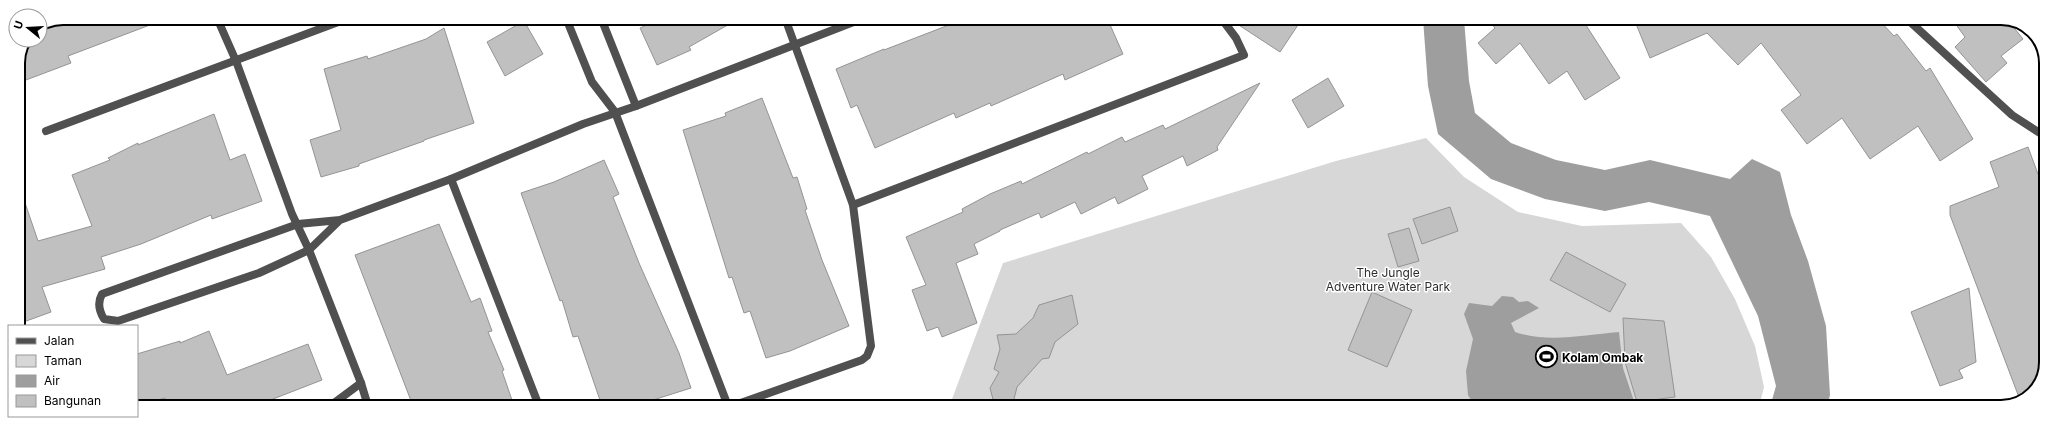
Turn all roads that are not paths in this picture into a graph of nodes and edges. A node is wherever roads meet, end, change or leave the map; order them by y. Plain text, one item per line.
1 (220, 25) edge
2 (331, 25) edge
3 (569, 25) edge
4 (604, 25) edge
5 (787, 25) edge
6 (846, 25) edge
7 (1226, 25) edge
8 (1914, 25) edge
9 (794, 46) junction
10 (236, 61) junction
11 (636, 106) junction
12 (615, 112) junction
13 (46, 131) dead end
14 (2039, 132) edge
15 (451, 179) junction
16 (853, 205) junction
17 (340, 220) junction
18 (298, 224) junction
19 (309, 250) junction
20 (361, 383) junction
21 (338, 400) edge
22 (366, 400) edge
23 (537, 400) edge
24 (726, 400) edge
25 (749, 400) edge

1 - 10 street
2 - 10 street
3 - 12 street
4 - 11 street
5 - 9 street
6 - 9 street
7 - 16 street
8 - 14 street
9 - 11 street
9 - 16 street
10 - 13 street
10 - 18 street
11 - 12 street
12 - 15 street
12 - 24 street
15 - 17 street
15 - 23 street
16 - 25 street
17 - 18 street
17 - 19 street
18 - 19 street
18 - 19 street
19 - 20 street
20 - 21 street
20 - 22 street

